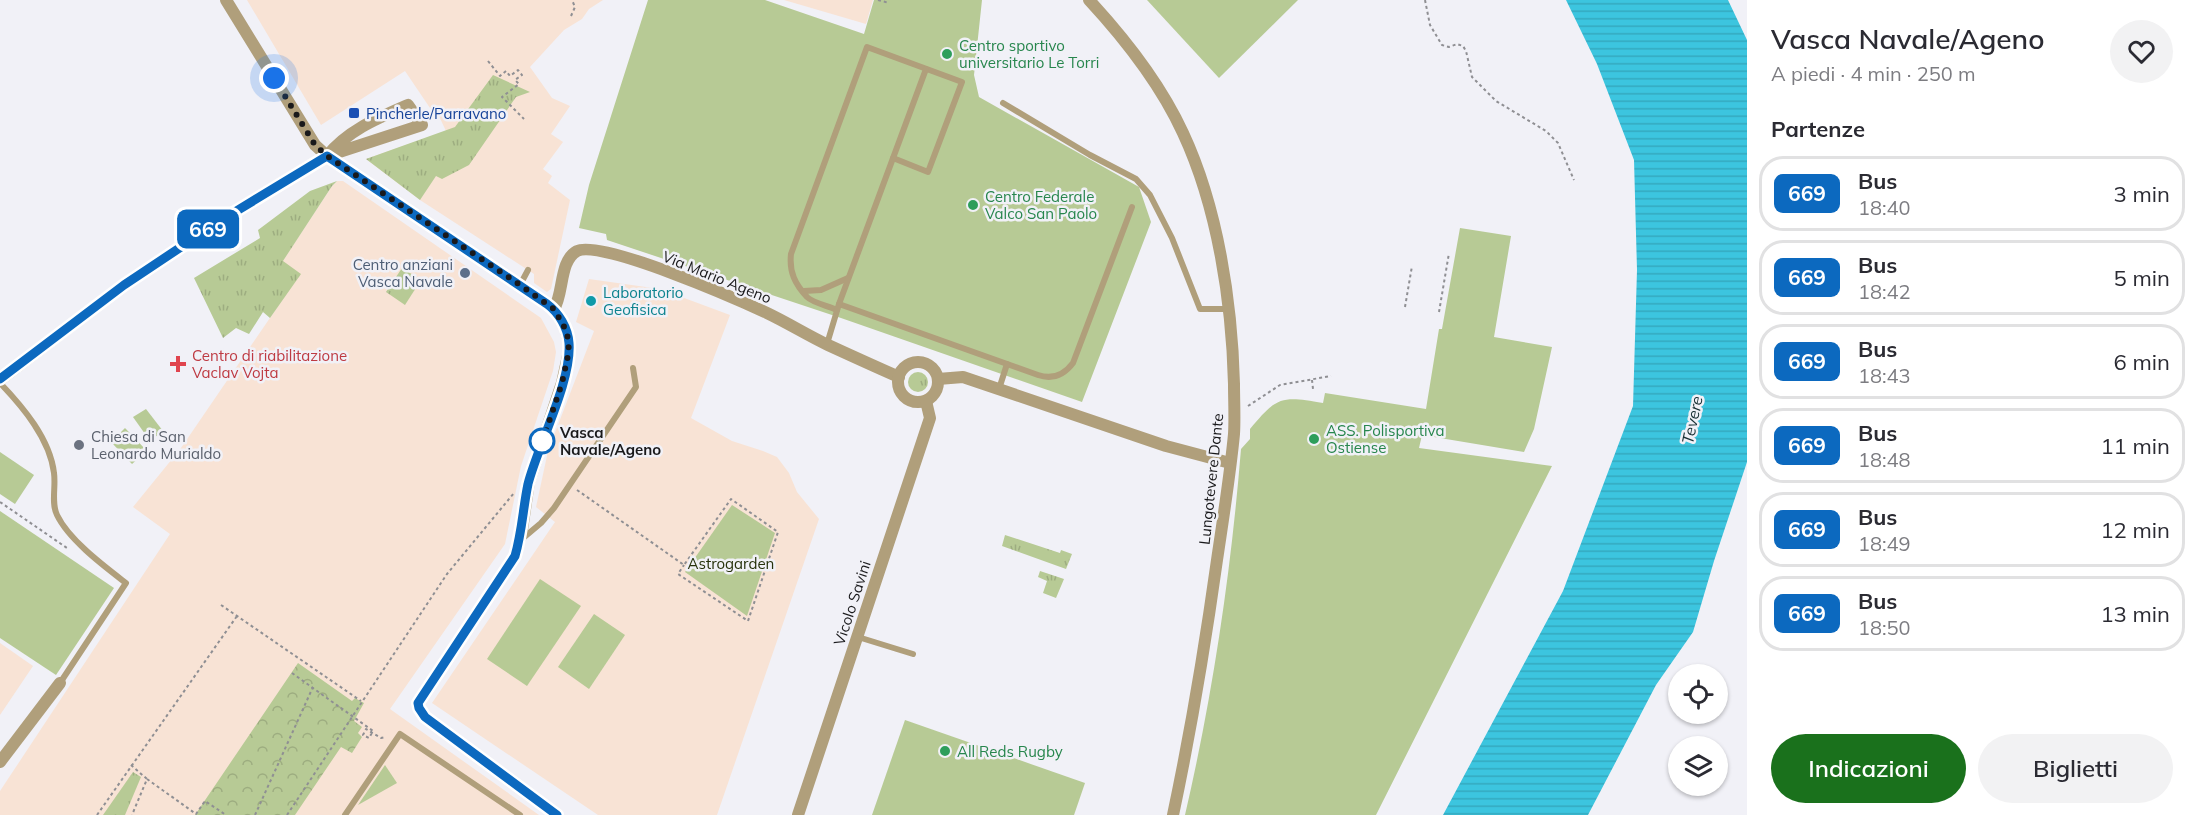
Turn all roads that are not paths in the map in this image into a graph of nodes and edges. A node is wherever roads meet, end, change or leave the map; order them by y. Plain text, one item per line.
1 (226, 0) edge
2 (1089, 0) edge
3 (926, 69) junction
4 (1003, 103) dead end
5 (327, 156) junction
6 (893, 158) junction
7 (1132, 207) dead end
8 (528, 270) dead end
9 (849, 278) junction
10 (520, 285) junction
11 (804, 291) junction
12 (838, 307) junction
13 (554, 309) junction
14 (1229, 309) junction
15 (827, 345) junction
16 (1007, 364) junction
17 (633, 368) dead end
18 (899, 377) junction
19 (938, 379) junction
20 (0, 381) edge
21 (998, 389) junction
22 (926, 401) junction
23 (1230, 463) junction
24 (519, 541) junction
25 (857, 637) junction
26 (912, 654) dead end
27 (60, 683) joint
28 (0, 762) edge
29 (517, 814) edge
30 (345, 815) edge
31 (557, 815) edge
32 (798, 815) edge
33 (1173, 815) edge

1 - 5 street
2 - 14 street, Lungotevere Dante
3 - 6 lane
3 - 6 lane
3 - 11 lane
4 - 14 lane
5 - 5 street
5 - 10 street
5 - 20 street
6 - 9 lane
7 - 16 lane
8 - 10 lane
9 - 11 lane
9 - 12 lane
10 - 13 street
11 - 12 lane
12 - 15 lane
12 - 16 lane
13 - 15 street, Via Mario Ageno
13 - 24 street
14 - 23 street, Lungotevere Dante
15 - 18 street, Via Mario Ageno
16 - 21 lane
17 - 24 lane
18 - 19 street
18 - 22 street
19 - 21 street
19 - 22 street
20 - 27 lane
21 - 23 street
22 - 25 street, Vicolo Savini
23 - 33 street, Lungotevere Dante
24 - 31 street
25 - 26 lane
25 - 32 street, Vicolo Savini
27 - 28 street
29 - 30 lane

